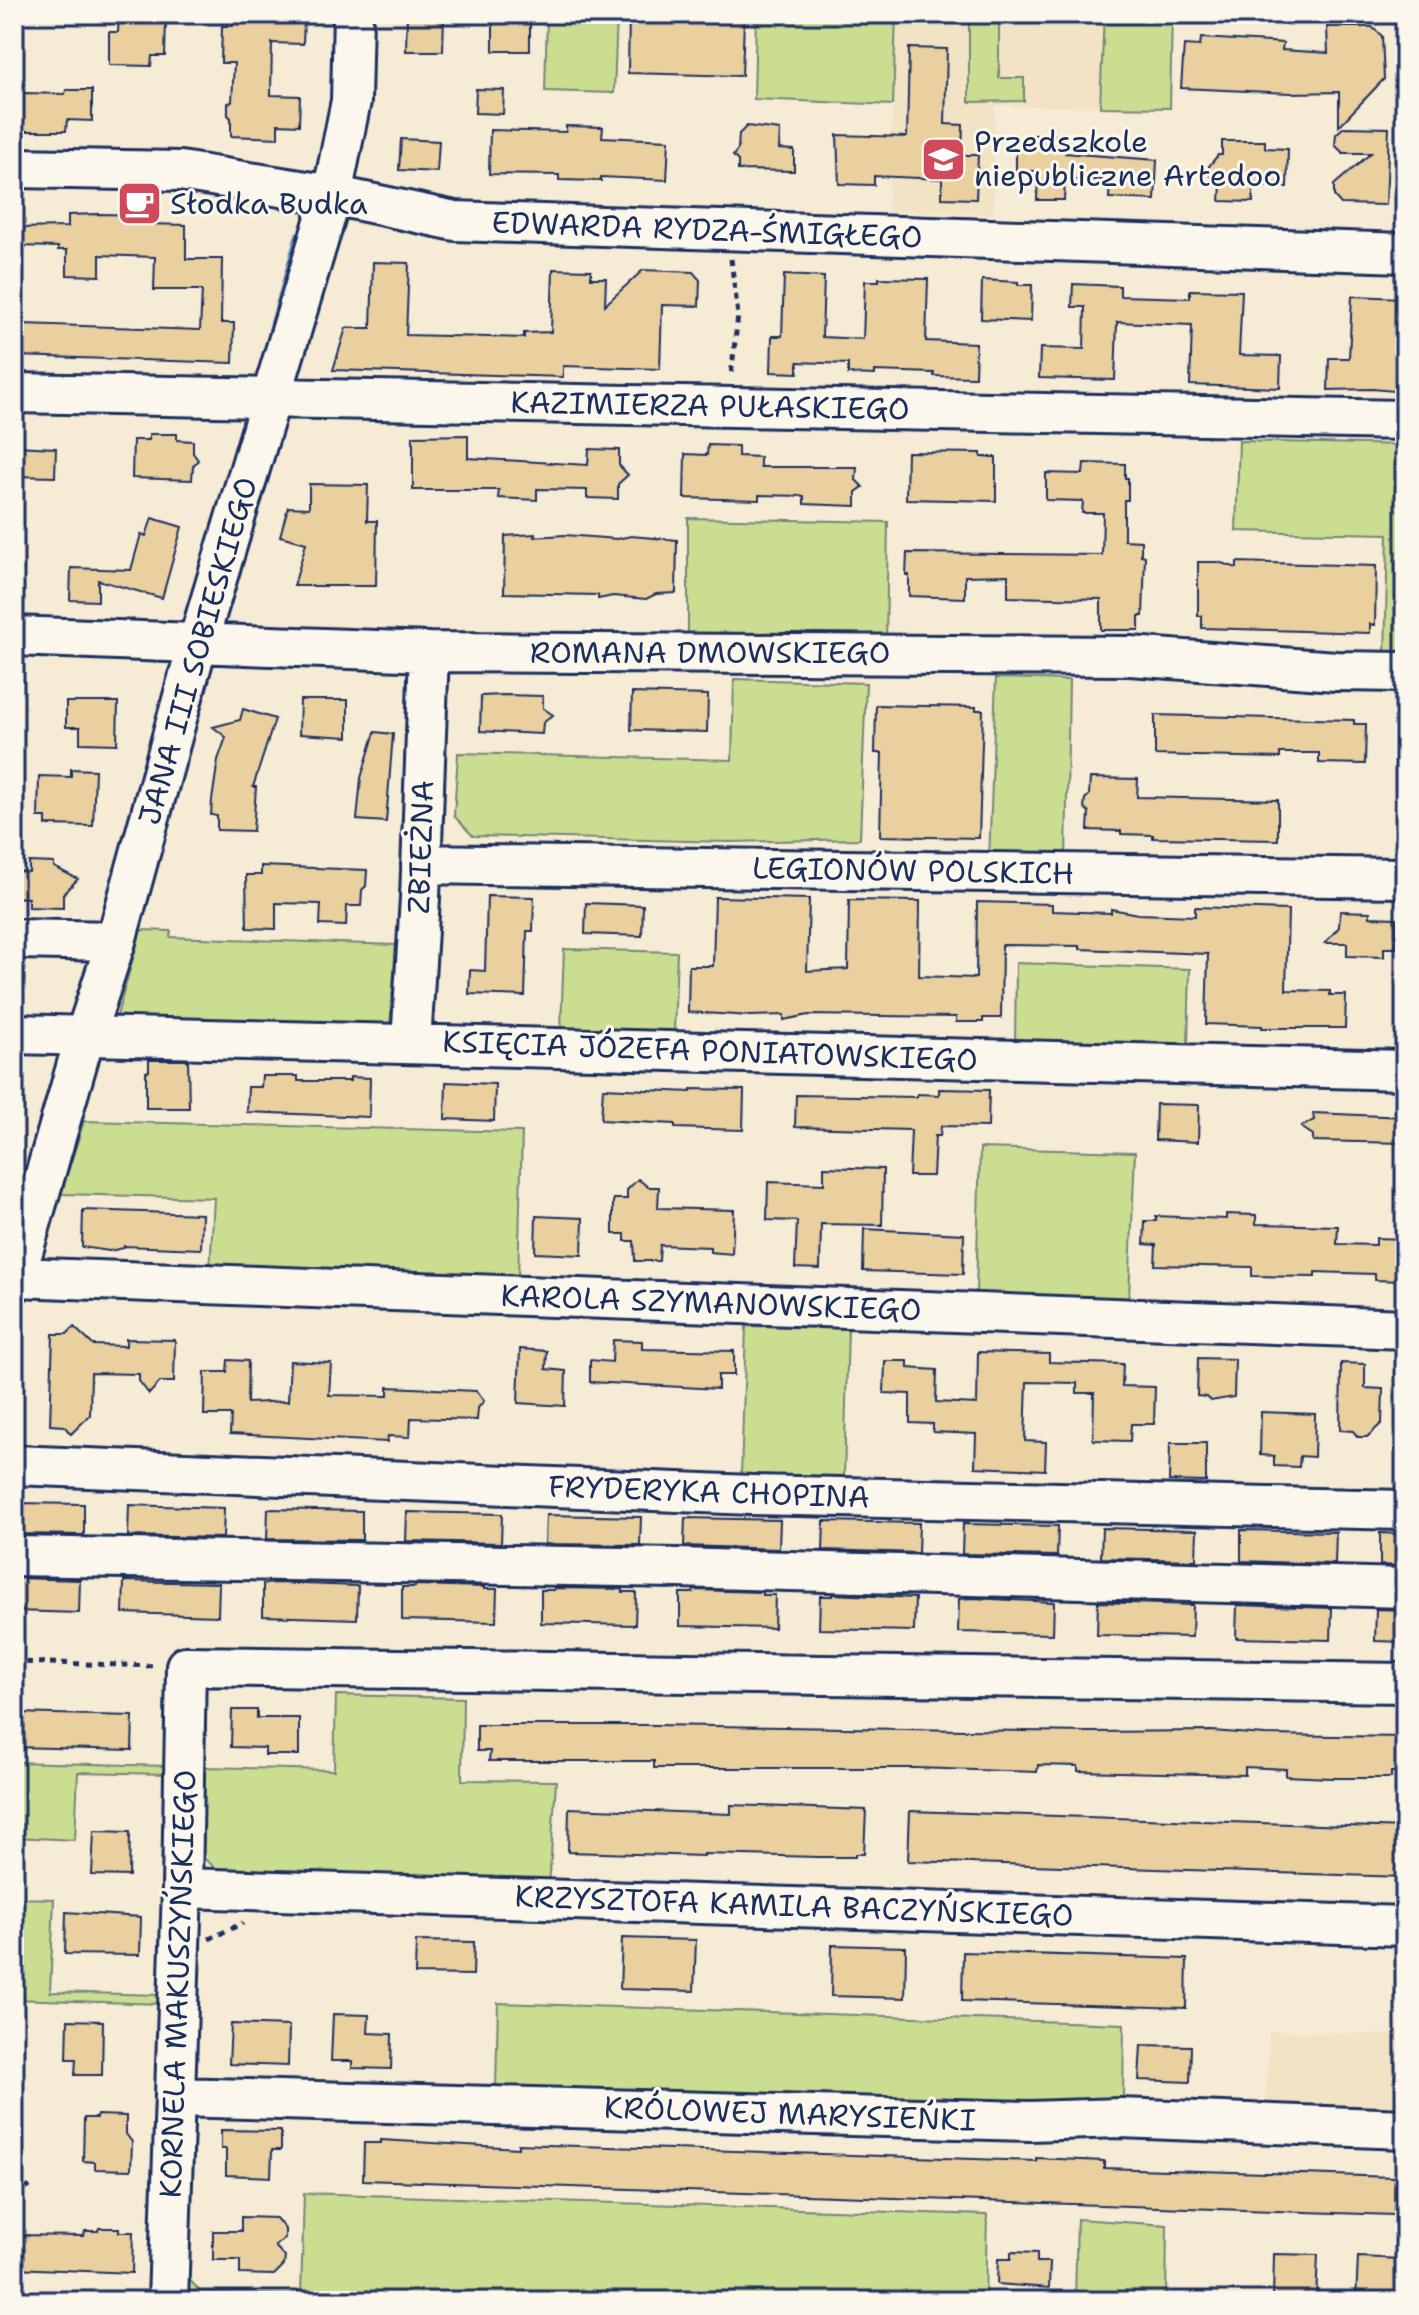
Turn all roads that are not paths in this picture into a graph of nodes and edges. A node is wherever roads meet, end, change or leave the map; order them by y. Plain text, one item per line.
1 (353, 14) edge
2 (14, 168) edge
3 (332, 195) junction
4 (1405, 253) edge
5 (14, 393) edge
6 (272, 398) junction
7 (1405, 420) edge
8 (14, 636) edge
9 (198, 642) junction
10 (429, 652) junction
11 (1405, 672) edge
12 (421, 864) junction
13 (1405, 878) edge
14 (14, 939) edge
15 (116, 941) junction
16 (14, 1034) edge
17 (85, 1036) junction
18 (411, 1043) junction
19 (1405, 1070) edge
20 (15, 1280) edge
21 (1405, 1329) edge
22 (14, 1465) edge
23 (1405, 1510) edge
24 (14, 1556) edge
25 (1405, 1588) edge
26 (1405, 1683) edge
27 (182, 1888) junction
28 (1405, 1926) edge
29 (176, 2097) junction
30 (1405, 2129) edge
31 (168, 2301) edge

1 - 3 street, JANA III SOBIESKIEGO
2 - 3 street, EDWARDA RYDZA-ŚMIGŁEGO
3 - 4 street, EDWARDA RYDZA-ŚMIGŁEGO
3 - 6 street, JANA III SOBIESKIEGO
5 - 6 street, KAZIMIERZA PUŁASKIEGO
6 - 7 street, KAZIMIERZA PUŁASKIEGO
6 - 9 street, JANA III SOBIESKIEGO
8 - 9 street, ROMANA DMOWSKIEGO
9 - 10 street, ROMANA DMOWSKIEGO
9 - 15 street, JANA III SOBIESKIEGO
10 - 11 street, ROMANA DMOWSKIEGO
10 - 12 street, ZBIEŻNA
12 - 13 street, LEGIONÓW POLSKICH
12 - 18 street, ZBIEŻNA
14 - 15 street
15 - 17 street, JANA III SOBIESKIEGO
16 - 17 street, KSIĘCIA JÓZEFA PONIATOWSKIEGO
17 - 18 street, KSIĘCIA JÓZEFA PONIATOWSKIEGO
17 - 20 street, JANA III SOBIESKIEGO
18 - 19 street, KSIĘCIA JÓZEFA PONIATOWSKIEGO
20 - 21 street, KAROLA SZYMANOWSKIEGO
22 - 23 street, FRYDERYKA CHOPINA
24 - 25 street
26 - 27 street, KORNELA MAKUSZYŃSKIEGO
27 - 28 street, KRZYSZTOFA KAMILA BACZYŃSKIEGO
27 - 29 street, KORNELA MAKUSZYŃSKIEGO
29 - 30 street, KRÓLOWEJ MARYSIEŃKI
29 - 31 street, KORNELA MAKUSZYŃSKIEGO

